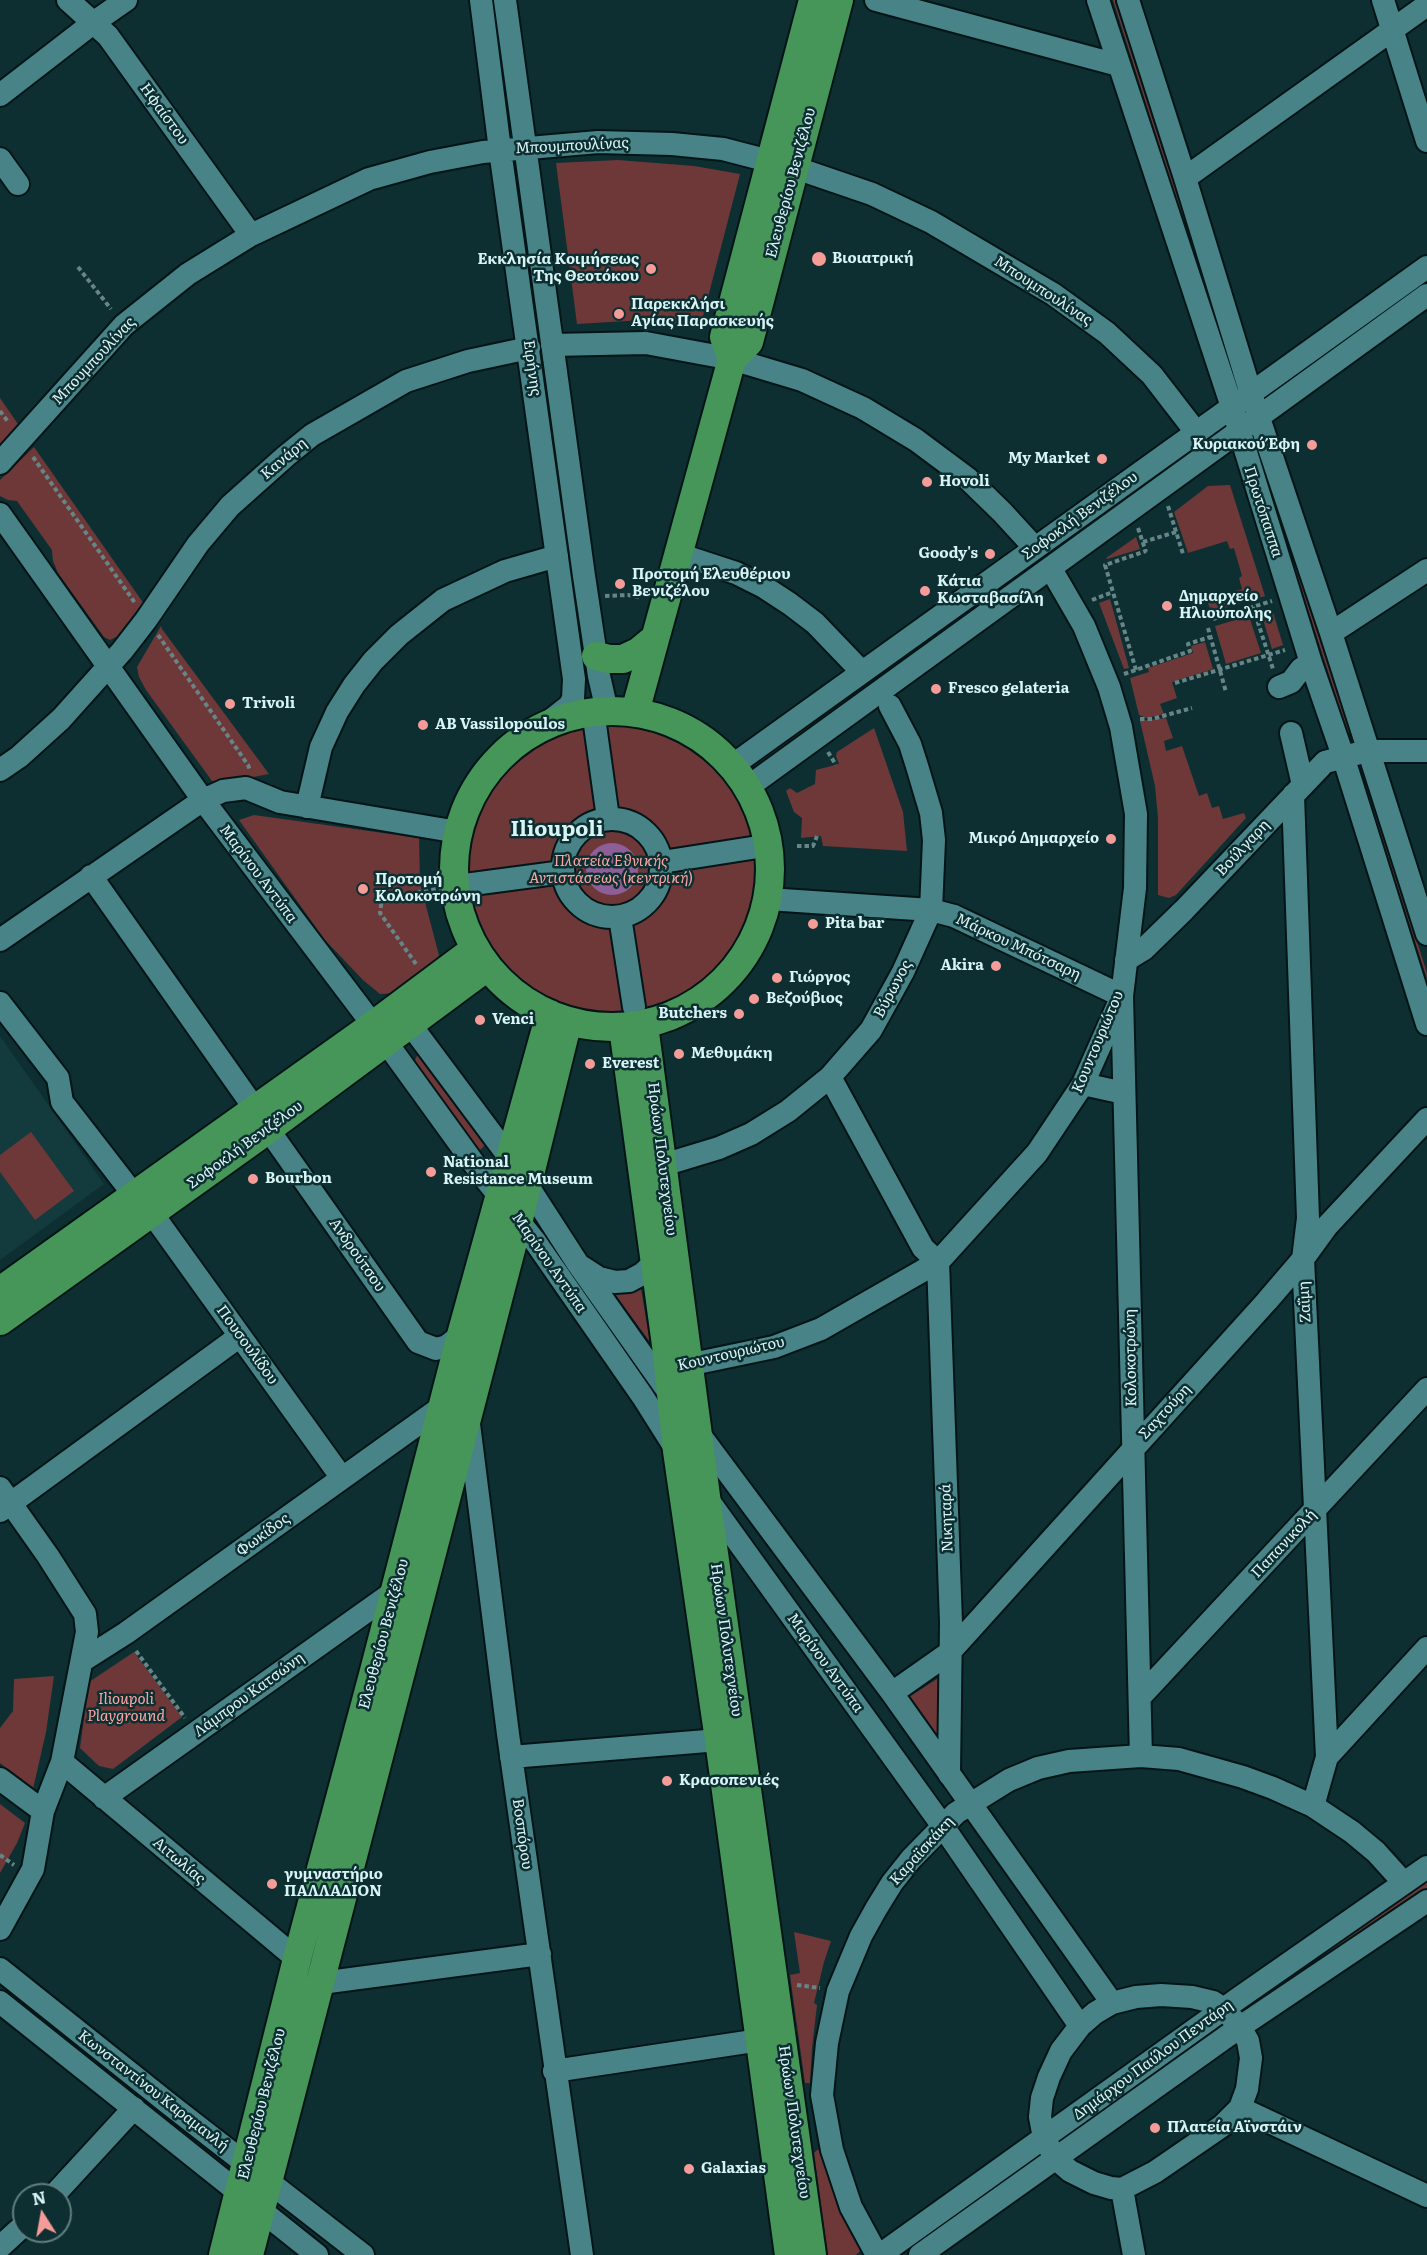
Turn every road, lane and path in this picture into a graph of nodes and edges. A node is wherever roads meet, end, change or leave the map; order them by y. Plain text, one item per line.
1 (68, 0) edge
2 (126, 0) edge
3 (481, 0) edge
4 (505, 0) edge
5 (813, 0) edge
6 (839, 0) edge
7 (876, 0) edge
8 (1098, 0) edge
9 (1128, 0) edge
10 (1383, 0) edge
11 (1427, 5) edge
12 (93, 23) junction
13 (1392, 29) junction
14 (1118, 65) junction
15 (0, 95) edge
16 (1427, 141) edge
17 (525, 148) junction
18 (500, 150) junction
19 (0, 159) edge
20 (783, 165) junction
21 (1185, 178) junction
22 (18, 183) dead end
23 (251, 235) junction
24 (78, 267) dead end
25 (1427, 267) edge
26 (1427, 295) edge
27 (116, 315) dead end
28 (552, 345) junction
29 (529, 348) junction
30 (732, 359) junction
31 (1251, 394) junction
32 (1232, 407) junction
33 (0, 411) edge
34 (1260, 416) junction
35 (13, 429) dead end
36 (1196, 432) junction
37 (1238, 433) junction
38 (31, 454) dead end
39 (0, 463) edge
40 (1168, 505) dead end
41 (0, 514) edge
42 (1138, 527) dead end
43 (1176, 532) junction
44 (1143, 542) junction
45 (1035, 548) junction
46 (678, 554) junction
47 (1183, 554) dead end
48 (557, 556) junction
49 (1051, 569) junction
50 (1427, 570) edge
51 (1113, 592) junction
52 (603, 597) dead end
53 (643, 598) dead end
54 (1096, 598) dead end
55 (1273, 601) dead end
56 (1253, 607) junction
57 (139, 609) dead end
58 (1213, 619) dead end
59 (1208, 628) dead end
60 (155, 630) dead end
61 (1331, 633) junction
62 (1210, 637) junction
63 (655, 638) junction
64 (1289, 649) dead end
65 (1269, 655) junction
66 (596, 656) junction
67 (1311, 663) junction
68 (108, 666) junction
69 (1220, 669) junction
70 (1136, 670) junction
71 (862, 672) junction
72 (1121, 676) dead end
73 (1277, 681) joint
74 (1174, 683) dead end
75 (1226, 692) dead end
76 (890, 706) dead end
77 (1192, 708) dead end
78 (612, 716) junction
79 (1134, 718) dead end
80 (546, 724) junction
81 (1291, 733) dead end
82 (825, 750) dead end
83 (1367, 751) junction
84 (1427, 751) edge
85 (1343, 756) junction
86 (2, 764) edge
87 (836, 765) dead end
88 (741, 776) junction
89 (251, 777) dead end
90 (1298, 790) junction
91 (203, 800) junction
92 (307, 807) junction
93 (608, 818) junction
94 (458, 832) junction
95 (816, 836) dead end
96 (798, 846) dead end
97 (758, 847) dead end
98 (662, 862) junction
99 (562, 872) junction
100 (90, 876) junction
101 (454, 887) joint
102 (768, 899) junction
103 (931, 910) junction
104 (620, 917) junction
105 (1427, 934) edge
106 (0, 940) edge
107 (481, 958) junction
108 (1126, 960) junction
109 (419, 969) dead end
110 (1122, 996) junction
111 (0, 1003) edge
112 (404, 1016) junction
113 (559, 1018) junction
114 (634, 1020) junction
115 (1427, 1024) edge
116 (379, 1034) junction
117 (830, 1077) junction
118 (1083, 1084) junction
119 (1124, 1093) junction
120 (262, 1119) junction
121 (1427, 1119) edge
122 (509, 1157) junction
123 (663, 1165) junction
124 (527, 1187) junction
125 (499, 1194) junction
126 (143, 1203) junction
127 (519, 1219) junction
128 (1303, 1259) junction
129 (654, 1262) junction
130 (938, 1262) junction
131 (578, 1264) junction
132 (0, 1291) edge
133 (0, 1321) edge
134 (460, 1335) junction
135 (240, 1336) junction
136 (679, 1367) junction
137 (1427, 1389) edge
138 (672, 1398) junction
139 (455, 1409) junction
140 (698, 1431) junction
141 (1133, 1448) junction
142 (677, 1451) junction
143 (342, 1478) junction
144 (706, 1496) junction
145 (4, 1501) edge
146 (1315, 1512) junction
147 (395, 1591) junction
148 (134, 1648) dead end
149 (1427, 1648) edge
150 (949, 1653) junction
151 (82, 1661) junction
152 (892, 1693) junction
153 (1140, 1697) junction
154 (188, 1722) dead end
155 (720, 1740) junction
156 (1141, 1756) junction
157 (511, 1757) junction
158 (1327, 1757) junction
159 (62, 1762) junction
160 (949, 1774) junction
161 (0, 1779) edge
162 (104, 1798) junction
163 (970, 1802) junction
164 (1313, 1806) junction
165 (43, 1811) junction
166 (942, 1825) junction
167 (0, 1855) edge
168 (14, 1865) dead end
169 (1427, 1867) edge
170 (1404, 1883) junction
171 (1427, 1901) edge
172 (0, 1929) edge
173 (540, 1954) junction
174 (297, 1959) junction
175 (0, 1970) edge
176 (321, 1983) junction
177 (0, 2002) edge
178 (1112, 2003) junction
179 (1224, 2009) junction
180 (1080, 2026) junction
181 (1240, 2027) junction
182 (760, 2040) junction
183 (555, 2071) junction
184 (823, 2107) junction
185 (134, 2108) junction
186 (1240, 2108) junction
187 (792, 2113) junction
188 (1044, 2138) junction
189 (1056, 2159) junction
190 (246, 2164) junction
191 (268, 2181) junction
192 (65, 2183) edge
193 (1122, 2189) junction
194 (1427, 2196) edge
195 (250, 2201) junction
196 (12, 2236) edge
197 (0, 2247) edge
198 (223, 2255) edge
199 (249, 2255) edge
200 (317, 2255) edge
201 (363, 2255) edge
202 (582, 2255) edge
203 (789, 2255) edge
204 (812, 2255) edge
205 (878, 2255) edge
206 (920, 2255) edge
207 (1134, 2255) edge

1 - 12 street, Ηφαίστου
2 - 12 street
3 - 18 street, Ειρήνης
4 - 17 street, Ειρήνης
5 - 20 main road, Ελευθερίου Βενιζέλου
6 - 20 main road, Ελευθερίου Βενιζέλου
7 - 14 street
8 - 14 street, Πρωτόπαππα
9 - 21 street, Πρωτόπαππα
10 - 13 street
11 - 13 street
12 - 15 street
12 - 23 street, Ηφαίστου
13 - 16 street
13 - 21 street
14 - 32 street, Πρωτόπαππα
17 - 18 street, Μπουμπουλίνας
17 - 20 street, Μπουμπουλίνας
17 - 28 street, Ειρήνης
18 - 23 street, Μπουμπουλίνας
18 - 29 street, Ειρήνης
19 - 22 street
20 - 30 main road, Ελευθερίου Βενιζέλου
20 - 36 street, Μπουμπουλίνας
21 - 31 street, Πρωτόπαππα
23 - 39 street, Μπουμπουλίνας
24 - 27 path
25 - 31 street, Σοφοκλή Βενιζέλου
26 - 34 street, Σοφοκλή Βενιζέλου
28 - 30 street
28 - 66 street, Ειρήνης
29 - 48 street, Ειρήνης
29 - 68 street, Κανάρη
30 - 45 street
30 - 46 main road, Ελευθερίου Βενιζέλου
31 - 32 street, Σοφοκλή Βενιζέλου
31 - 34 street, Πρωτόπαππα
32 - 36 street, Σοφοκλή Βενιζέλου
32 - 37 street, Πρωτόπαππα
33 - 35 path
34 - 37 street, Σοφοκλή Βενιζέλου
34 - 61 street, Πρωτόπαππα
36 - 45 street, Σοφοκλή Βενιζέλου
37 - 49 street, Σοφοκλή Βενιζέλου
37 - 67 street, Πρωτόπαππα
38 - 57 path
40 - 43 path
41 - 68 street, Μαρίνου Αντύπα
42 - 44 path
43 - 44 path
43 - 47 path
44 - 51 path
45 - 71 street, Σοφοκλή Βενιζέλου
46 - 63 main road, Ελευθερίου Βενιζέλου
46 - 71 street
48 - 80 street, Ειρήνης
48 - 92 street
49 - 88 street, Σοφοκλή Βενιζέλου
49 - 108 street, Κουντουριώτου
50 - 61 street
51 - 54 path
51 - 70 path
52 - 53 path
55 - 56 path
56 - 58 path
56 - 65 path
59 - 62 path
60 - 89 path
61 - 83 street, Πρωτόπαππα
62 - 69 path
62 - 70 path
63 - 66 main road
63 - 78 main road, Ελευθερίου Βενιζέλου
64 - 65 path
65 - 69 path
65 - 73 path
66 - 78 street, Ειρήνης
67 - 73 street
67 - 85 street, Πρωτόπαππα
68 - 86 street, Κανάρη
68 - 91 street, Μαρίνου Αντύπα
69 - 74 path
69 - 75 path
70 - 72 path
71 - 88 street, Σοφοκλή Βενιζέλου
76 - 103 street, Βύρωνος
77 - 79 path
78 - 80 main road
78 - 88 main road
78 - 93 street, Ειρήνης
80 - 94 main road
81 - 90 street, Ζαΐμη
82 - 87 path
83 - 84 street, Βούλγαρη
83 - 85 street, Βούλγαρη
83 - 105 street, Πρωτόπαππα
85 - 90 street, Βούλγαρη
85 - 115 street, Πρωτόπαππα
88 - 102 main road
90 - 108 street, Βούλγαρη
90 - 128 street, Ζαΐμη
91 - 92 street
91 - 100 street
91 - 116 street, Μαρίνου Αντύπα
92 - 94 street
93 - 98 street
93 - 99 street
94 - 107 main road
95 - 96 path
97 - 98 street
98 - 104 street
99 - 101 street
99 - 104 street
100 - 106 street
100 - 120 street
101 - 109 path
102 - 103 street, Μάρκου Μπότσαρη
102 - 114 main road
103 - 110 street, Μάρκου Μπότσαρη
103 - 117 street, Βύρωνος
104 - 114 street
107 - 112 main road, Σοφοκλή Βενιζέλου
107 - 113 main road
108 - 110 street, Κουντουριώτου
110 - 118 street, Κουντουριώτου
110 - 119 street, Κολοκοτρώνη
111 - 126 street, Πουσουλίδου
112 - 116 main road, Σοφοκλή Βενιζέλου
112 - 122 street, Μαρίνου Αντύπα
113 - 114 main road
113 - 122 main road, Ελευθερίου Βενιζέλου
113 - 124 main road, Ελευθερίου Βενιζέλου
114 - 123 main road, Ηρώων Πολυτεχνείου
114 - 129 main road, Ηρώων Πολυτεχνείου
116 - 120 main road, Σοφοκλή Βενιζέλου
116 - 125 street, Μαρίνου Αντύπα
117 - 123 street, Βύρωνος
117 - 130 street
118 - 119 street
118 - 130 street, Κουντουριώτου
119 - 141 street, Κολοκοτρώνη
120 - 126 main road, Σοφοκλή Βενιζέλου
120 - 134 street, Ανδρούτσου
121 - 128 street, Σαχτούρη
122 - 124 street, Μαρίνου Αντύπα
122 - 125 main road, Ελευθερίου Βενιζέλου
123 - 136 main road, Ηρώων Πολυτεχνείου
124 - 127 main road, Ελευθερίου Βενιζέλου
124 - 131 street, Μαρίνου Αντύπα
125 - 127 street, Μαρίνου Αντύπα
125 - 134 main road, Ελευθερίου Βενιζέλου
126 - 132 main road, Σοφοκλή Βενιζέλου
126 - 133 main road, Σοφοκλή Βενιζέλου
126 - 135 street, Πουσουλίδου
127 - 139 main road, Ελευθερίου Βενιζέλου
127 - 142 street, Μαρίνου Αντύπα
128 - 141 street, Σαχτούρη
128 - 146 street, Ζαΐμη
129 - 131 street
129 - 136 main road, Ηρώων Πολυτεχνείου
130 - 136 street, Κουντουριώτου
130 - 150 street, Νικηταρά
131 - 138 street, Μαρίνου Αντύπα
134 - 139 main road, Ελευθερίου Βενιζέλου
135 - 143 street, Πουσουλίδου
135 - 145 street
136 - 138 main road, Ηρώων Πολυτεχνείου
136 - 140 main road, Ηρώων Πολυτεχνείου
137 - 146 street, Παπανικολή
138 - 140 street, Μαρίνου Αντύπα
138 - 142 main road, Ηρώων Πολυτεχνείου
139 - 143 street, Φωκίδος
139 - 147 main road, Ελευθερίου Βενιζέλου
139 - 157 street, Βοσπόρου
139 - 176 main road, Ελευθερίου Βενιζέλου
140 - 144 main road, Ηρώων Πολυτεχνείου
140 - 152 street, Μαρίνου Αντύπα
141 - 150 street, Σαχτούρη
141 - 153 street, Κολοκοτρώνη
142 - 144 street, Μαρίνου Αντύπα
142 - 155 main road, Ηρώων Πολυτεχνείου
143 - 151 street, Φωκίδος
144 - 166 street, Μαρίνου Αντύπα
144 - 187 main road, Ηρώων Πολυτεχνείου
145 - 151 street
146 - 153 street, Παπανικολή
146 - 158 street, Ζαΐμη
147 - 162 street, Λάμπρου Κατσώνη
147 - 174 main road, Ελευθερίου Βενιζέλου
148 - 154 path
149 - 158 street
150 - 152 street, Σαχτούρη
150 - 160 street, Νικηταρά
151 - 159 street
152 - 160 street, Μαρίνου Αντύπα
153 - 156 street, Κολοκοτρώνη
155 - 157 street
155 - 182 main road, Ηρώων Πολυτεχνείου
156 - 163 street, Καραϊσκάκη
156 - 164 street, Καραϊσκάκη
157 - 173 street, Βοσπόρου
158 - 164 street, Ζαΐμη
159 - 162 street, Αιτωλίας
159 - 165 street
160 - 163 street, Μαρίνου Αντύπα
161 - 165 street
162 - 174 street, Αιτωλίας
163 - 166 street, Καραϊσκάκη
163 - 178 street, Μαρίνου Αντύπα
164 - 170 street, Καραϊσκάκη
165 - 172 street
166 - 180 street, Μαρίνου Αντύπα
166 - 184 street, Καραϊσκάκη
167 - 168 path
169 - 170 street, Δημάρχου Παύλου Πεντάρη
170 - 179 street, Δημάρχου Παύλου Πεντάρη
171 - 181 street, Δημάρχου Παύλου Πεντάρη
173 - 176 street
173 - 183 street, Βοσπόρου
174 - 190 main road, Ελευθερίου Βενιζέλου
175 - 190 street, Κωνσταντίνου Καραμανλή
176 - 191 main road, Ελευθερίου Βενιζέλου
177 - 185 street, Κωνσταντίνου Καραμανλή
178 - 179 street
178 - 180 street
179 - 181 street
179 - 188 street, Δημάρχου Παύλου Πεντάρη
180 - 188 street
181 - 186 street
181 - 189 street, Δημάρχου Παύλου Πεντάρη
182 - 183 street
182 - 203 main road, Ηρώων Πολυτεχνείου
183 - 202 street, Βοσπόρου
184 - 187 street
184 - 205 street, Καραϊσκάκη
185 - 192 street
185 - 195 street, Κωνσταντίνου Καραμανλή
186 - 193 street
186 - 194 street
187 - 204 main road, Ηρώων Πολυτεχνείου
188 - 189 street
188 - 205 street, Δημάρχου Παύλου Πεντάρη
189 - 193 street
189 - 206 street, Δημάρχου Παύλου Πεντάρη
190 - 191 street, Κωνσταντίνου Καραμανλή
190 - 195 main road, Ελευθερίου Βενιζέλου
191 - 195 main road, Ελευθερίου Βενιζέλου
191 - 201 street, Κωνσταντίνου Καραμανλή
193 - 207 street
195 - 198 main road, Ελευθερίου Βενιζέλου
195 - 199 main road, Ελευθερίου Βενιζέλου
195 - 200 street, Κωνσταντίνου Καραμανλή
196 - 197 street

